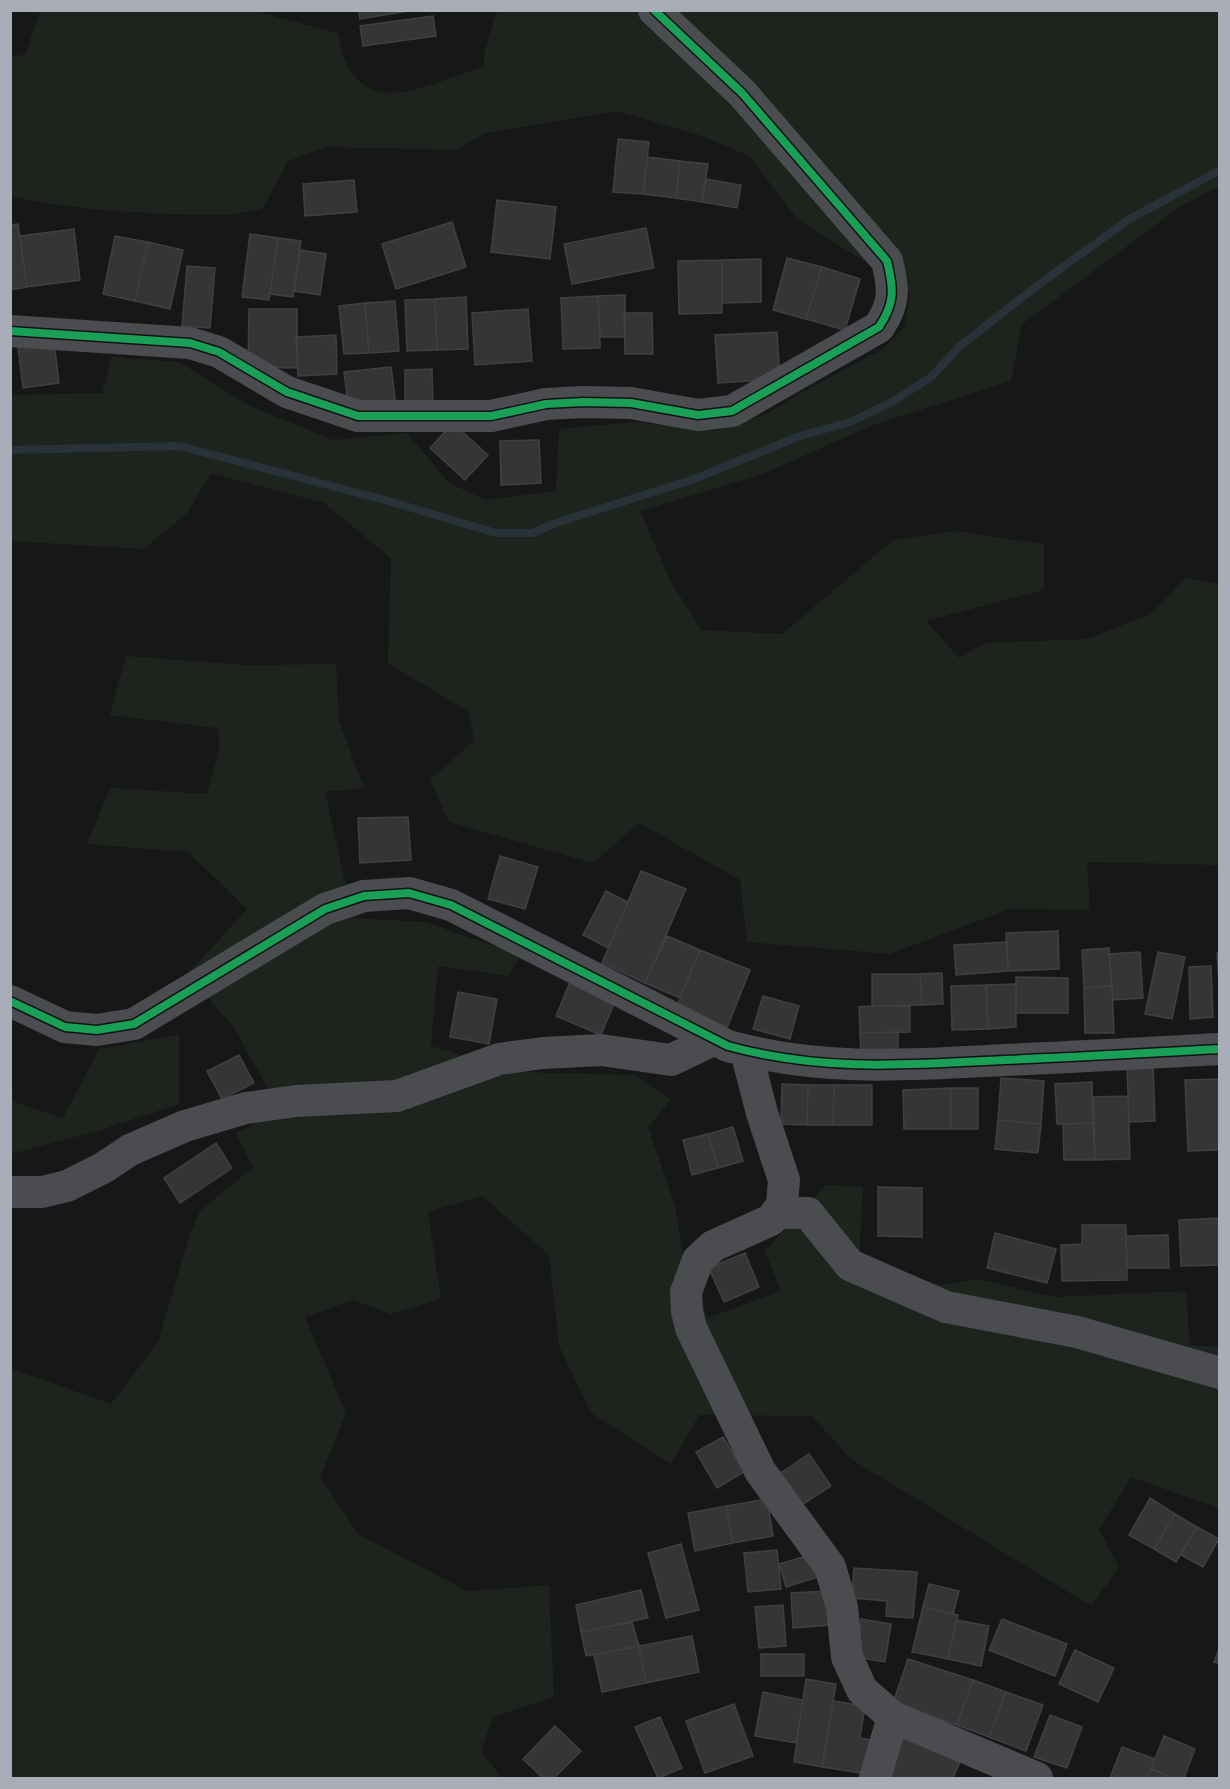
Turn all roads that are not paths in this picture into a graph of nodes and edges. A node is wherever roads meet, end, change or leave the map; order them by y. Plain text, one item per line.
1 (654, 10) edge
2 (10, 331) edge
3 (10, 1001) edge
4 (715, 1039) junction
5 (1220, 1049) edge
6 (746, 1051) junction
7 (10, 1192) edge
8 (777, 1213) junction
9 (1220, 1373) edge
10 (892, 1718) junction
11 (1030, 1777) edge
12 (875, 1779) edge

1 - 2 street
3 - 4 street
4 - 6 street
4 - 7 street
5 - 6 street
6 - 8 street
8 - 9 street
8 - 10 street
10 - 11 street
10 - 12 street

